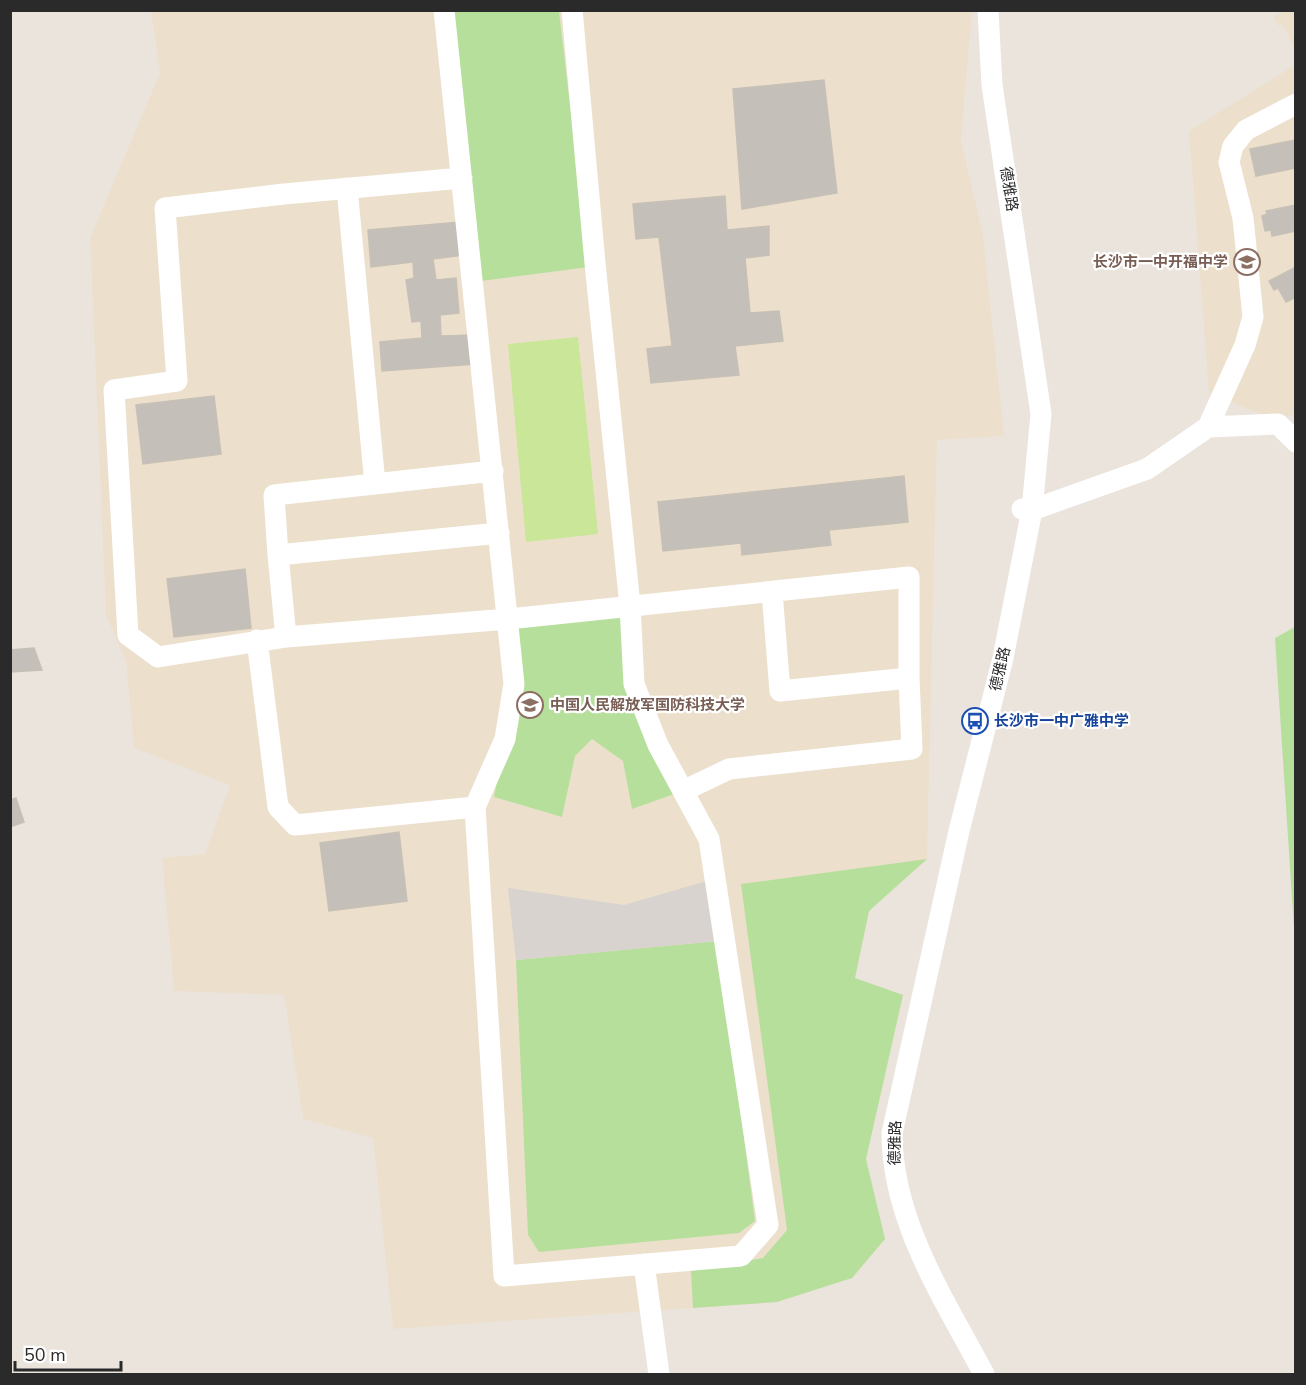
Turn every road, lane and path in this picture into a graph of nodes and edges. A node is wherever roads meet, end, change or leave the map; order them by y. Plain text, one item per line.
1 (444, 10) edge
2 (572, 10) edge
3 (981, 10) edge
4 (988, 10) edge
5 (1296, 104) edge
6 (462, 178) junction
7 (347, 188) junction
8 (1208, 427) junction
9 (1296, 442) edge
10 (493, 471) junction
11 (375, 484) junction
12 (1027, 510) junction
13 (499, 533) junction
14 (278, 555) junction
15 (772, 592) junction
16 (630, 606) junction
17 (508, 619) junction
18 (286, 637) junction
19 (257, 640) junction
20 (909, 678) junction
21 (683, 791) junction
22 (475, 807) junction
23 (644, 1264) junction
24 (659, 1374) edge
25 (967, 1374) edge
26 (984, 1374) edge

1 - 6 street
2 - 16 street
3 - 12 street, 德雅路
4 - 12 street, 德雅路
5 - 8 street
6 - 7 street
6 - 10 street
7 - 11 street
7 - 19 street
8 - 9 street
8 - 12 street
10 - 11 street
10 - 13 street
11 - 14 street
12 - 25 street, 德雅路
12 - 26 street, 德雅路
13 - 14 street
13 - 17 street
14 - 18 street
15 - 16 street
15 - 20 street
15 - 20 street
16 - 17 street
16 - 21 street
17 - 18 street
17 - 22 street
18 - 19 street
19 - 22 street
20 - 21 street
21 - 23 street
22 - 23 street
23 - 24 street

